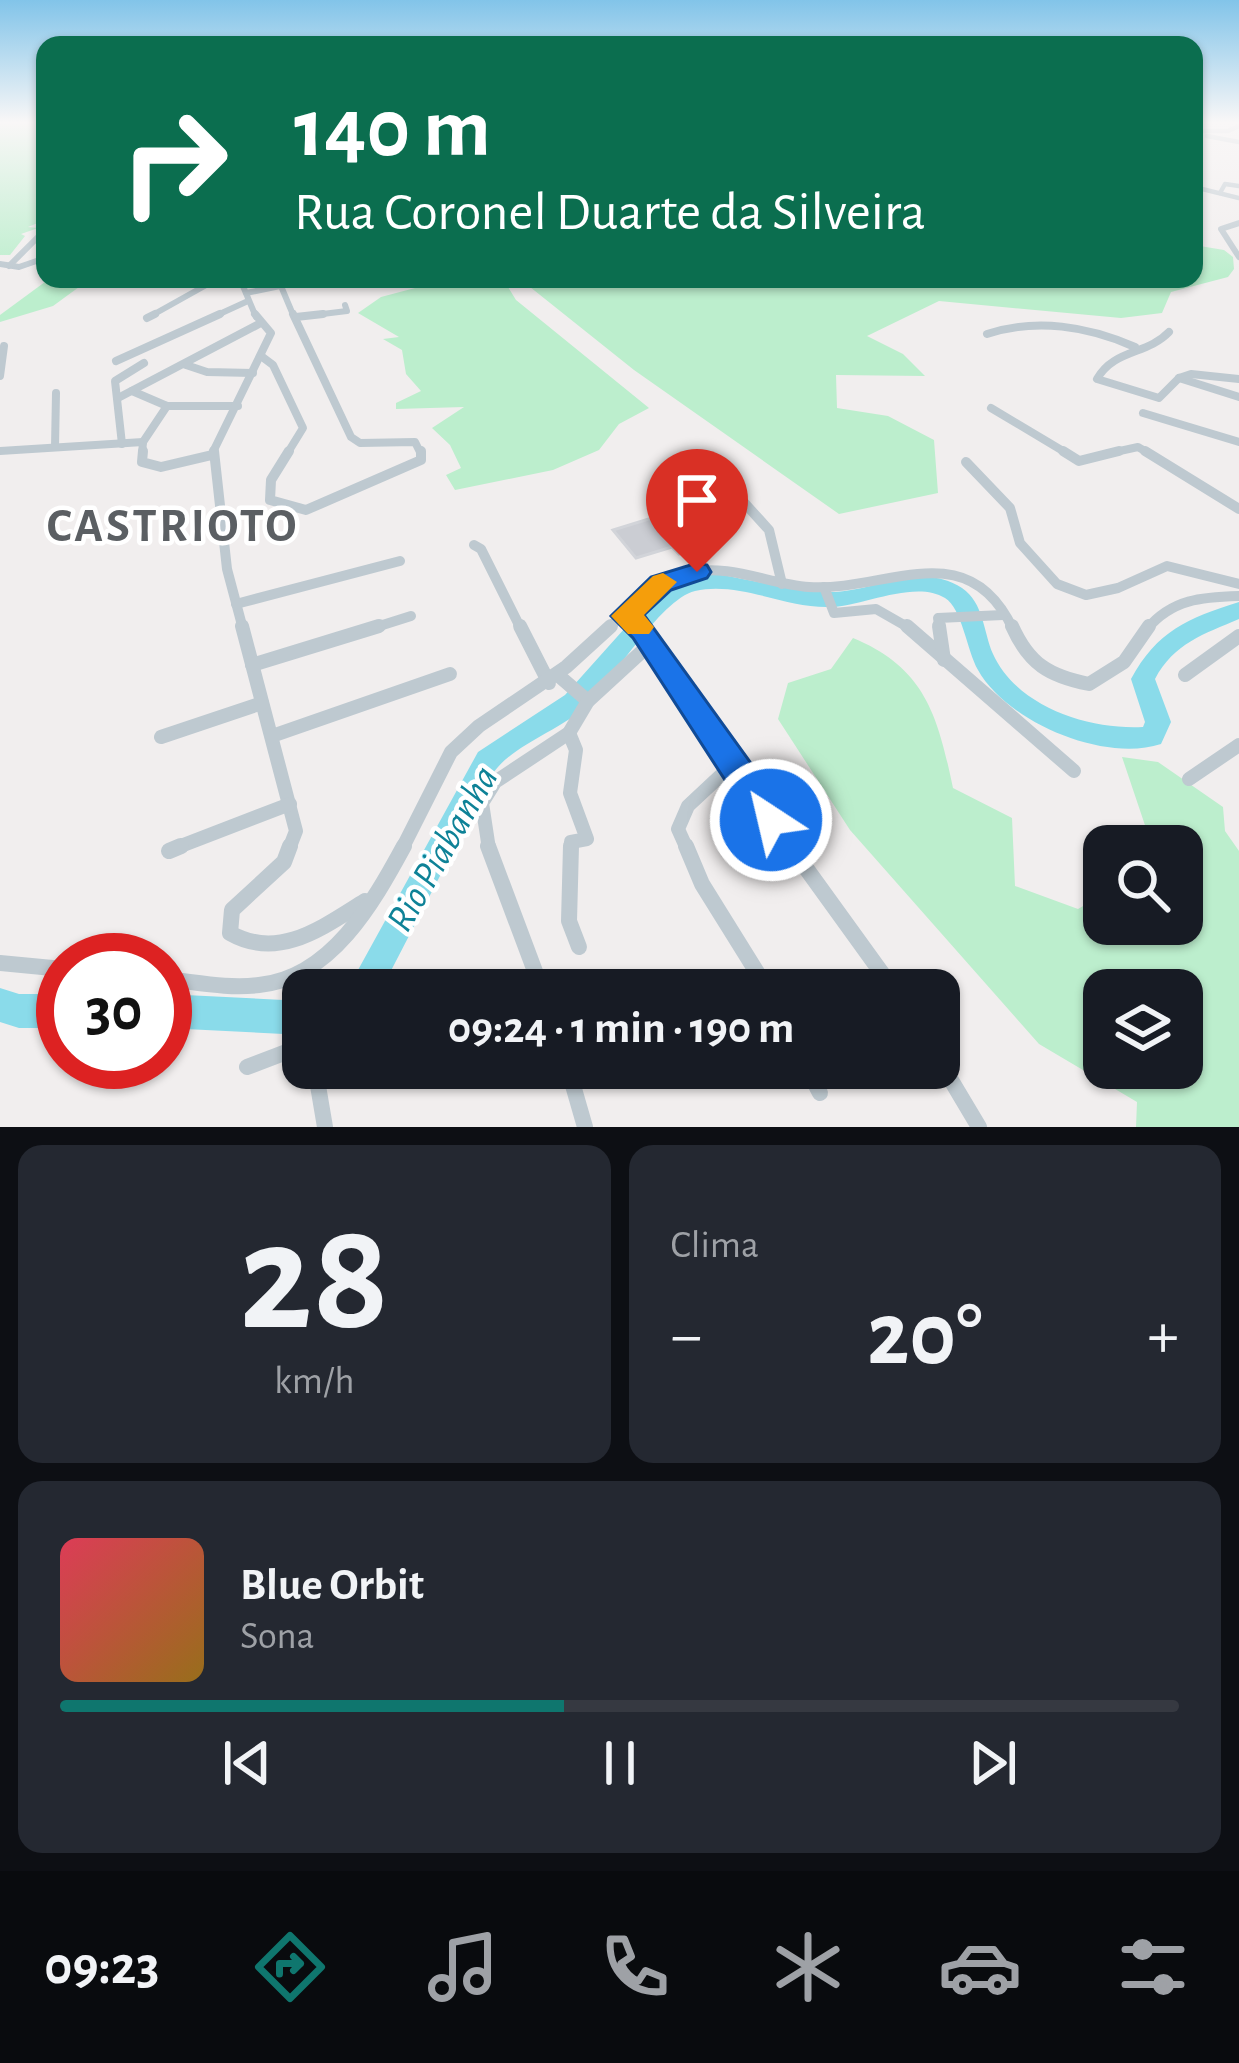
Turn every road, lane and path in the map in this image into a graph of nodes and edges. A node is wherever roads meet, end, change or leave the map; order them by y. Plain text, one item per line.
1 (1239, 186) edge
2 (1203, 189) edge
3 (1203, 190) edge
4 (1220, 193) junction
5 (1239, 201) edge
6 (1239, 223) edge
7 (36, 238) edge
8 (1236, 242) edge
9 (1239, 257) edge
10 (36, 262) edge
11 (4, 265) edge
12 (201, 288) edge
13 (244, 288) edge
14 (266, 288) edge
15 (282, 288) edge
16 (247, 297) junction
17 (345, 305) dead end
18 (147, 317) dead end
19 (296, 317) junction
20 (254, 329) junction
21 (1169, 332) dead end
22 (987, 334) dead end
23 (4, 346) dead end
24 (1135, 347) junction
25 (261, 356) junction
26 (116, 362) dead end
27 (145, 364) dead end
28 (186, 364) junction
29 (253, 373) junction
30 (0, 376) edge
31 (1179, 378) junction
32 (1239, 379) edge
33 (132, 391) junction
34 (56, 393) dead end
35 (1239, 397) edge
36 (118, 398) junction
37 (166, 406) junction
38 (238, 406) junction
39 (991, 408) dead end
40 (1143, 413) dead end
41 (143, 442) junction
42 (1239, 442) edge
43 (122, 444) junction
44 (55, 447) junction
45 (0, 452) edge
46 (212, 455) junction
47 (966, 461) dead end
48 (709, 464) dead end
49 (1239, 508) edge
50 (474, 545) dead end
51 (400, 561) dead end
52 (782, 584) junction
53 (1239, 584) edge
54 (826, 596) junction
55 (1239, 596) edge
56 (236, 604) junction
57 (1004, 615) junction
58 (411, 616) dead end
59 (638, 628) junction
60 (1239, 636) edge
61 (944, 659) junction
62 (252, 664) junction
63 (450, 674) dead end
64 (1186, 675) dead end
65 (558, 680) junction
66 (586, 699) junction
67 (262, 703) junction
68 (569, 733) junction
69 (272, 736) junction
70 (160, 737) dead end
71 (1239, 745) edge
72 (732, 765) junction
73 (1074, 771) dead end
74 (1189, 779) dead end
75 (290, 804) junction
76 (169, 851) dead end
77 (373, 896) junction
78 (579, 947) dead end
79 (0, 962) edge
80 (36, 966) edge
81 (308, 969) edge
82 (534, 969) edge
83 (755, 969) edge
84 (879, 969) edge
85 (282, 979) edge
86 (192, 981) edge
87 (282, 1054) edge
88 (247, 1066) dead end
89 (319, 1089) edge
90 (574, 1089) edge
91 (818, 1089) edge
92 (956, 1089) edge
93 (820, 1093) dead end
94 (325, 1127) edge
95 (585, 1127) edge
96 (979, 1127) edge

1 - 4 street
2 - 4 street
3 - 5 street
4 - 5 street
6 - 8 street
7 - 11 street
8 - 9 street
10 - 11 street
12 - 18 street
13 - 16 street
14 - 16 street
15 - 19 street
16 - 20 street
16 - 26 street
17 - 19 street
19 - 25 street
20 - 25 street
20 - 28 street
21 - 24 street
22 - 24 street
23 - 30 street
24 - 31 street
25 - 29 street
27 - 36 street
28 - 29 street
28 - 33 street
29 - 38 street
31 - 32 street
31 - 35 street
33 - 36 street
33 - 37 street
34 - 44 street
36 - 43 street
37 - 38 street
37 - 41 street
38 - 46 street
39 - 49 street
40 - 42 street
41 - 43 street
41 - 46 street
43 - 44 street
44 - 45 street
46 - 56 street
47 - 53 street
48 - 52 street
50 - 65 street
51 - 56 street
52 - 54 street
52 - 59 street
54 - 57 street
54 - 61 street
55 - 57 street
56 - 62 street
57 - 61 street
58 - 62 street
59 - 65 street
59 - 66 street
59 - 72 street
60 - 64 street
61 - 73 street
62 - 67 street
63 - 69 street
65 - 66 street
65 - 77 street
66 - 68 street
67 - 69 street
67 - 70 street
68 - 78 street
68 - 82 street
69 - 75 street
71 - 74 street
72 - 83 street
72 - 84 street
75 - 76 street
75 - 77 street
77 - 81 street
79 - 80 street
85 - 86 street
87 - 88 street
89 - 94 street
90 - 95 street
91 - 93 street
92 - 96 street

